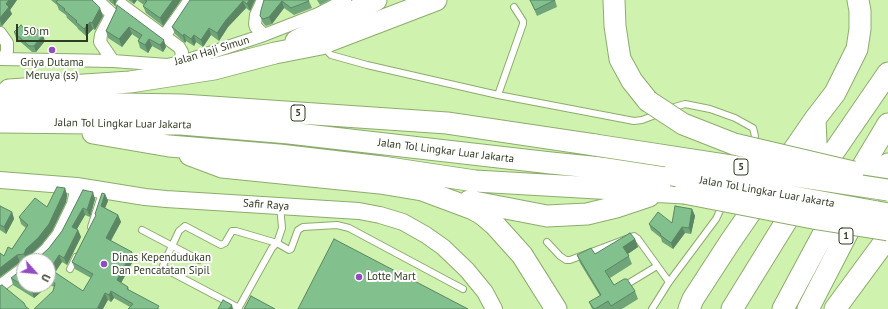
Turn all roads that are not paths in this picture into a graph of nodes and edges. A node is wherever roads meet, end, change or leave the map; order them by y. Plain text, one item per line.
1 (97, 0) edge
2 (190, 0) edge
3 (263, 0) edge
4 (345, 0) edge
5 (376, 0) edge
6 (436, 0) edge
7 (614, 0) edge
8 (858, 0) edge
9 (122, 5) dead end
10 (514, 7) dead end
11 (0, 33) edge
12 (165, 35) junction
13 (264, 35) junction
14 (321, 44) junction
15 (275, 53) junction
16 (2, 59) edge
17 (113, 61) junction
18 (180, 62) junction
19 (888, 73) edge
20 (0, 91) edge
21 (498, 95) junction
22 (0, 102) edge
23 (815, 119) junction
24 (0, 122) edge
25 (29, 122) junction
26 (888, 124) edge
27 (169, 146) junction
28 (748, 152) dead end
29 (745, 158) dead end
30 (888, 164) edge
31 (738, 172) dead end
32 (819, 172) junction
33 (735, 178) dead end
34 (0, 180) edge
35 (888, 181) edge
36 (667, 184) junction
37 (78, 186) junction
38 (101, 189) junction
39 (888, 190) edge
40 (437, 194) junction
41 (280, 206) junction
42 (888, 214) edge
43 (142, 230) dead end
44 (888, 230) edge
45 (87, 236) edge
46 (888, 237) edge
47 (547, 242) dead end
48 (277, 244) junction
49 (172, 245) junction
50 (80, 249) edge
51 (43, 253) edge
52 (199, 260) dead end
53 (657, 266) junction
54 (70, 270) dead end
55 (16, 274) edge
56 (629, 282) edge
57 (669, 282) junction
58 (0, 286) edge
59 (464, 289) dead end
60 (238, 308) edge
61 (494, 309) edge
62 (556, 309) edge
63 (652, 309) edge
64 (688, 309) edge
65 (732, 309) edge
66 (783, 309) edge
67 (808, 309) edge
68 (835, 309) edge

1 - 17 street
2 - 12 street
3 - 13 street
4 - 13 street, Jalan Haji Simun
5 - 15 highway
6 - 14 highway
7 - 35 highway, bridge
8 - 23 highway
9 - 12 street
10 - 21 lane
11 - 16 street
12 - 18 street
13 - 18 street, Jalan Haji Simun
14 - 15 highway
14 - 21 lane
15 - 20 highway
16 - 17 street, Jalan Haji Simun
17 - 18 street, Jalan Haji Simun
19 - 32 highway
21 - 28 lane
22 - 39 highway, Jalan Tol Lingkar Luar Jakarta / 5, bridge
23 - 32 highway
23 - 64 highway
24 - 25 highway, Jalan Tol Lingkar Luar Jakarta / 5
25 - 27 highway
25 - 36 highway, Jalan Tol Lingkar Luar Jakarta / 5
26 - 66 highway, 1
27 - 36 highway
27 - 40 highway
29 - 31 lane
30 - 67 highway, 1
32 - 65 highway
33 - 57 lane
34 - 37 street, Safir Raya
36 - 40 highway
36 - 42 highway, Jalan Tol Lingkar Luar Jakarta / 5, bridge
36 - 44 highway, bridge
37 - 38 street, Safir Raya
37 - 51 street
38 - 41 street, Safir Raya
38 - 45 lane
40 - 62 highway
41 - 48 lane
41 - 61 street, Safir Raya
43 - 49 lane
46 - 68 highway
47 - 53 lane
48 - 49 lane
48 - 59 lane
48 - 60 lane
49 - 52 lane
49 - 60 lane
50 - 54 lane
53 - 56 lane
53 - 57 lane
55 - 58 street
57 - 63 lane

